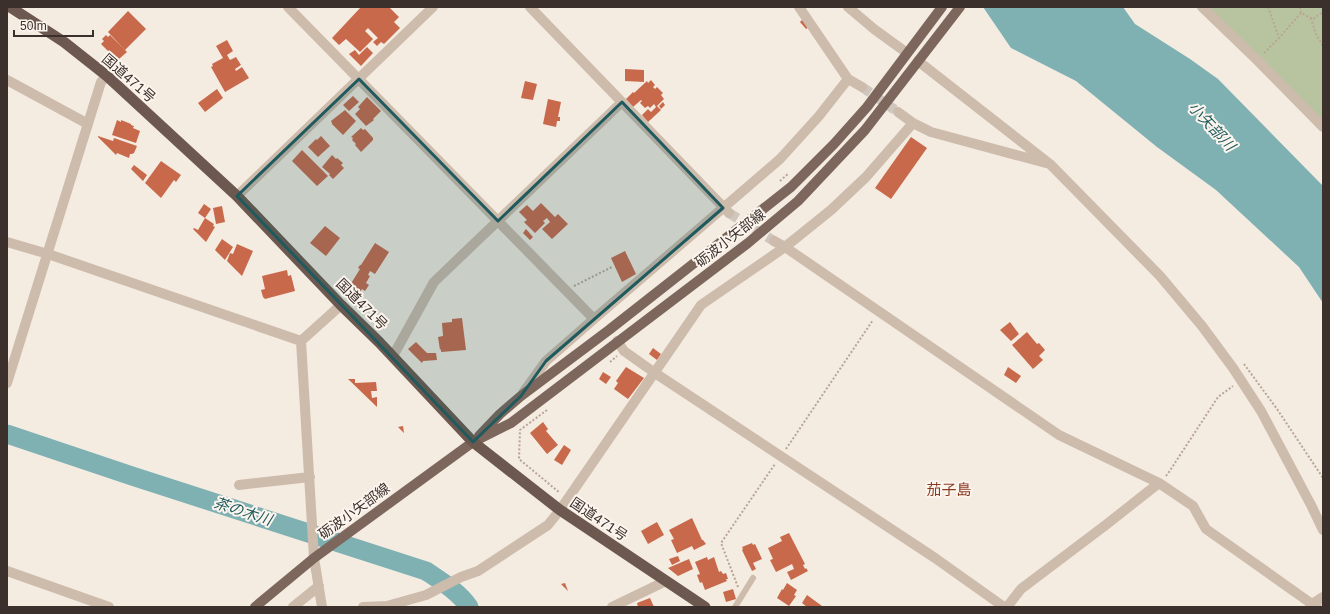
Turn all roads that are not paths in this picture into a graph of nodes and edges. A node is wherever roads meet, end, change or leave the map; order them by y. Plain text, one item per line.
1 (10, 7) edge
2 (288, 7) edge
3 (432, 7) edge
4 (530, 7) edge
5 (799, 7) edge
6 (848, 7) edge
7 (942, 7) edge
8 (960, 7) edge
9 (1202, 7) edge
10 (910, 49) junction
11 (921, 57) junction
12 (107, 76) junction
13 (359, 79) junction
14 (848, 79) junction
15 (7, 80) edge
16 (862, 87) tunnel mouth
17 (622, 102) junction
18 (898, 112) tunnel mouth
19 (913, 123) junction
20 (88, 124) junction
21 (1323, 127) edge
22 (1051, 165) junction
23 (237, 196) junction
24 (726, 211) junction
25 (498, 220) junction
26 (774, 241) tunnel mouth
27 (7, 242) edge
28 (785, 247) junction
29 (48, 254) junction
30 (341, 304) junction
31 (594, 319) junction
32 (302, 341) junction
33 (617, 341) junction
34 (393, 356) junction
35 (655, 373) junction
36 (7, 383) edge
37 (521, 396) junction
38 (473, 442) junction
39 (310, 477) junction
40 (1159, 482) junction
41 (239, 485) dead end
42 (560, 510) junction
43 (1323, 530) edge
44 (314, 558) junction
45 (7, 571) edge
46 (753, 578) dead end
47 (666, 581) junction
48 (319, 586) junction
49 (1323, 597) edge
50 (1313, 606) edge
51 (109, 607) edge
52 (255, 607) edge
53 (293, 607) edge
54 (322, 607) edge
55 (363, 607) edge
56 (612, 607) edge
57 (705, 607) edge
58 (735, 607) edge
59 (1004, 607) edge
60 (1007, 607) edge

1 - 12 highway, 国道471号
2 - 13 street
3 - 13 street
4 - 17 street
5 - 14 street
6 - 10 street
7 - 10 main road, 砺波小矢部線
8 - 11 main road, 砺波小矢部線
9 - 21 street
10 - 37 main road, 砺波小矢部線
11 - 22 street
11 - 33 main road, 砺波小矢部線
12 - 20 street
12 - 23 highway, 国道471号
13 - 23 street
13 - 25 street
14 - 16 street
14 - 24 street
15 - 20 street
17 - 24 street
17 - 25 street
18 - 19 street
19 - 22 street
19 - 28 street
20 - 29 street
22 - 43 street
23 - 30 highway, 国道471号
24 - 31 street
25 - 31 street
25 - 34 street
26 - 28 street
27 - 29 street
28 - 35 street
28 - 40 street
29 - 32 street
29 - 36 street
30 - 32 street
30 - 34 highway, 国道471号
31 - 37 street
32 - 39 street
33 - 35 street
33 - 38 main road, 砺波小矢部線
34 - 38 highway, 国道471号
35 - 42 street
35 - 59 street
37 - 38 main road, 砺波小矢部線
38 - 42 highway, 国道471号
38 - 44 main road, 砺波小矢部線
39 - 41 street
39 - 44 street
40 - 50 street
40 - 60 street
42 - 47 highway, 国道471号
42 - 55 street
44 - 48 street
44 - 52 main road, 砺波小矢部線
45 - 51 street
46 - 58 lane
47 - 56 street
47 - 57 highway, 国道471号
48 - 53 street
48 - 54 street
49 - 50 street

